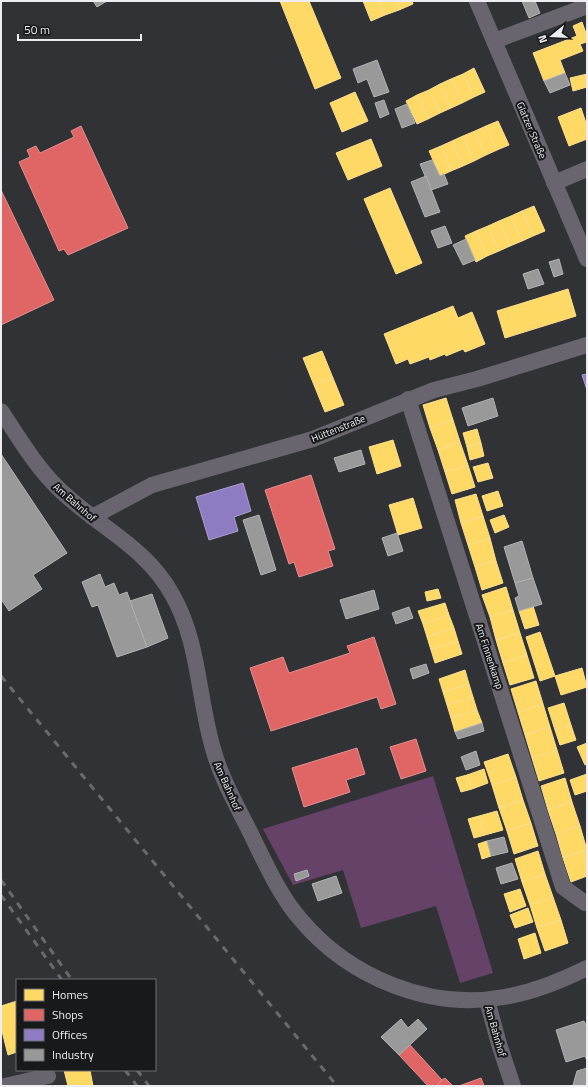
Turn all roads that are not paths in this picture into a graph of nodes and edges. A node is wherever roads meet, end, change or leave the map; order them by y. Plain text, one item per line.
1 (476, 1) edge
2 (587, 6) edge
3 (494, 41) junction
4 (587, 170) edge
5 (554, 184) junction
6 (587, 259) edge
7 (587, 345) edge
8 (408, 399) junction
9 (1, 411) edge
10 (92, 517) junction
11 (585, 903) dead end
12 (587, 968) edge
13 (487, 1000) junction
14 (48, 1076) dead end
15 (5, 1086) edge
16 (513, 1086) edge

1 - 3 street, Glatzer Straße
2 - 3 street
3 - 5 street, Glatzer Straße
4 - 5 street
5 - 6 street, Glatzer Straße
7 - 8 street, Hüttenstraße
8 - 10 street, Hüttenstraße
8 - 11 street, Am Finnenkamp
9 - 10 street, Am Bahnhof
10 - 13 street, Am Bahnhof
12 - 13 street
13 - 16 street, Am Bahnhof
14 - 15 street

